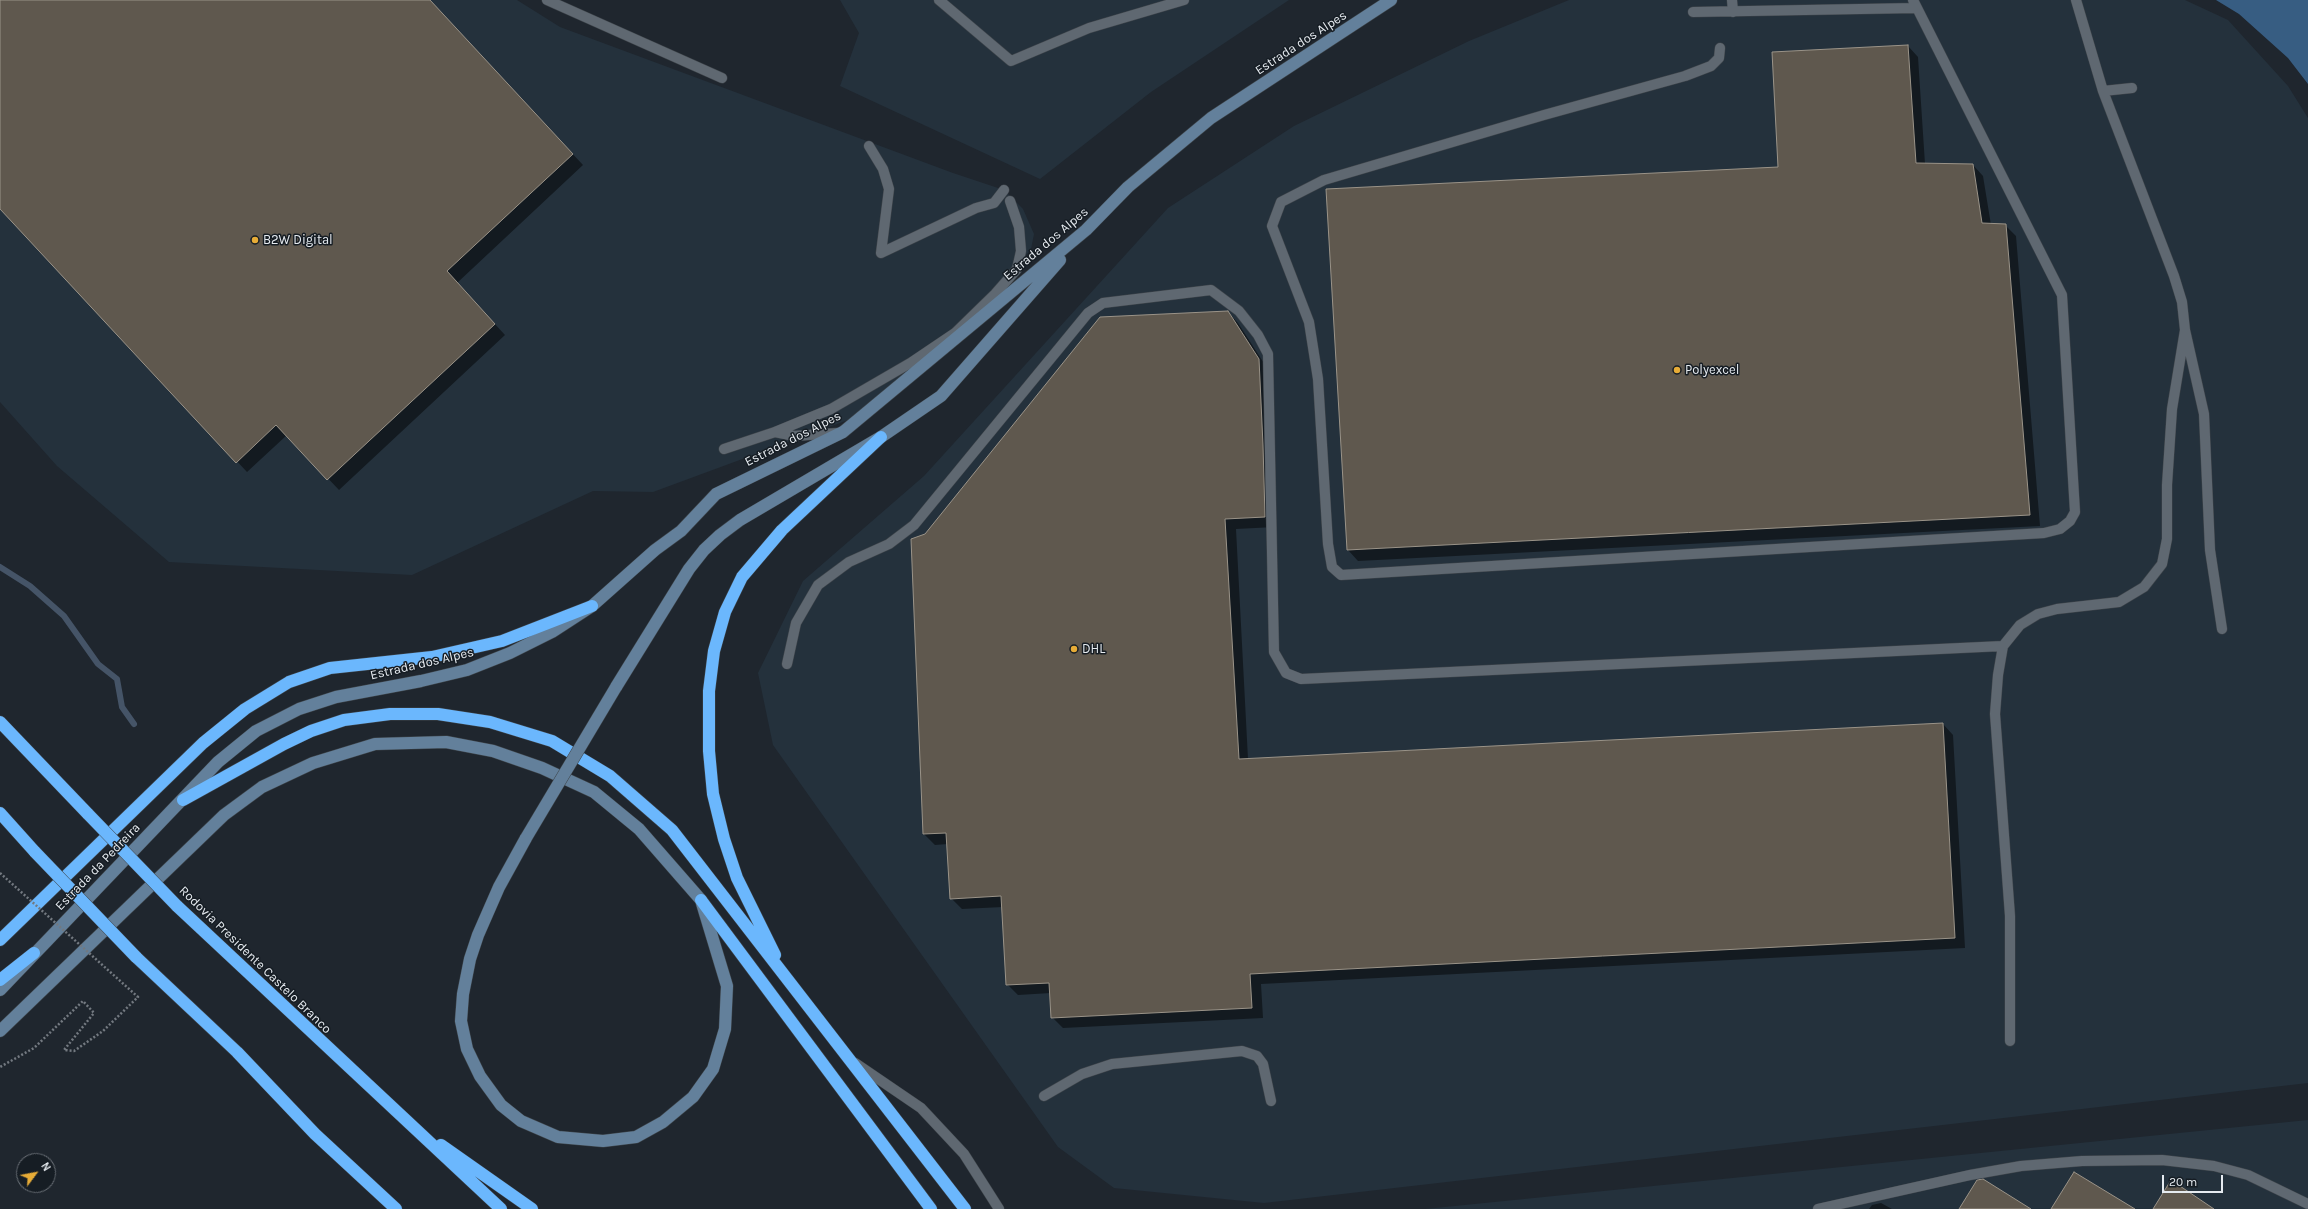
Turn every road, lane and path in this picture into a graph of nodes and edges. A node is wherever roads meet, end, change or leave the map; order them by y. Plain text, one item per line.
1 (547, 0) edge
2 (939, 0) edge
3 (1184, 0) edge
4 (1391, 0) edge
5 (1732, 0) edge
6 (2076, 0) edge
7 (1914, 4) edge
8 (1692, 12) dead end
9 (1733, 12) junction
10 (1720, 48) dead end
11 (722, 78) dead end
12 (2132, 88) dead end
13 (2103, 91) junction
14 (869, 146) dead end
15 (1004, 190) dead end
16 (1010, 201) dead end
17 (1086, 230) junction
18 (2184, 330) junction
19 (775, 432) junction
20 (843, 432) junction
21 (881, 437) junction
22 (724, 449) dead end
23 (592, 606) junction
24 (2222, 629) dead end
25 (2003, 646) junction
26 (787, 664) dead end
27 (0, 722) edge
28 (183, 800) junction
29 (0, 814) edge
30 (0, 873) edge
31 (701, 900) junction
32 (0, 940) edge
33 (34, 953) junction
34 (0, 980) edge
35 (789, 983) junction
36 (0, 990) edge
37 (0, 1031) edge
38 (2010, 1041) dead end
39 (852, 1062) junction
40 (0, 1067) edge
41 (1044, 1096) dead end
42 (1271, 1101) dead end
43 (404, 1118) junction
44 (2308, 1204) edge
45 (396, 1209) edge
46 (501, 1209) edge
47 (532, 1209) edge
48 (931, 1209) edge
49 (965, 1209) edge
50 (999, 1209) edge
51 (1818, 1209) edge

1 - 11 lane
2 - 3 lane
4 - 17 main road, Estrada dos Alpes
5 - 9 lane
6 - 13 lane
7 - 9 lane
7 - 10 lane
8 - 9 lane
12 - 13 lane
13 - 18 lane
14 - 15 lane
16 - 19 lane
17 - 20 main road, Estrada dos Alpes
17 - 21 main road
18 - 24 lane
18 - 25 lane
19 - 20 lane
19 - 22 lane
20 - 23 main road, Estrada dos Alpes
21 - 31 main road, bridge
21 - 35 highway
23 - 28 main road, Estrada dos Alpes
23 - 32 highway
25 - 26 lane
25 - 38 lane
27 - 43 highway, Rodovia Presidente Castelo Branco, bridge
28 - 33 main road, Estrada da Pedreira
28 - 35 highway
29 - 45 highway, bridge
30 - 40 path, bridge
31 - 37 main road
31 - 48 highway
33 - 34 highway
33 - 36 main road, Estrada da Pedreira
35 - 39 highway
39 - 49 highway
39 - 50 lane
41 - 42 lane
43 - 46 highway, Rodovia Presidente Castelo Branco
43 - 47 highway
44 - 51 lane

